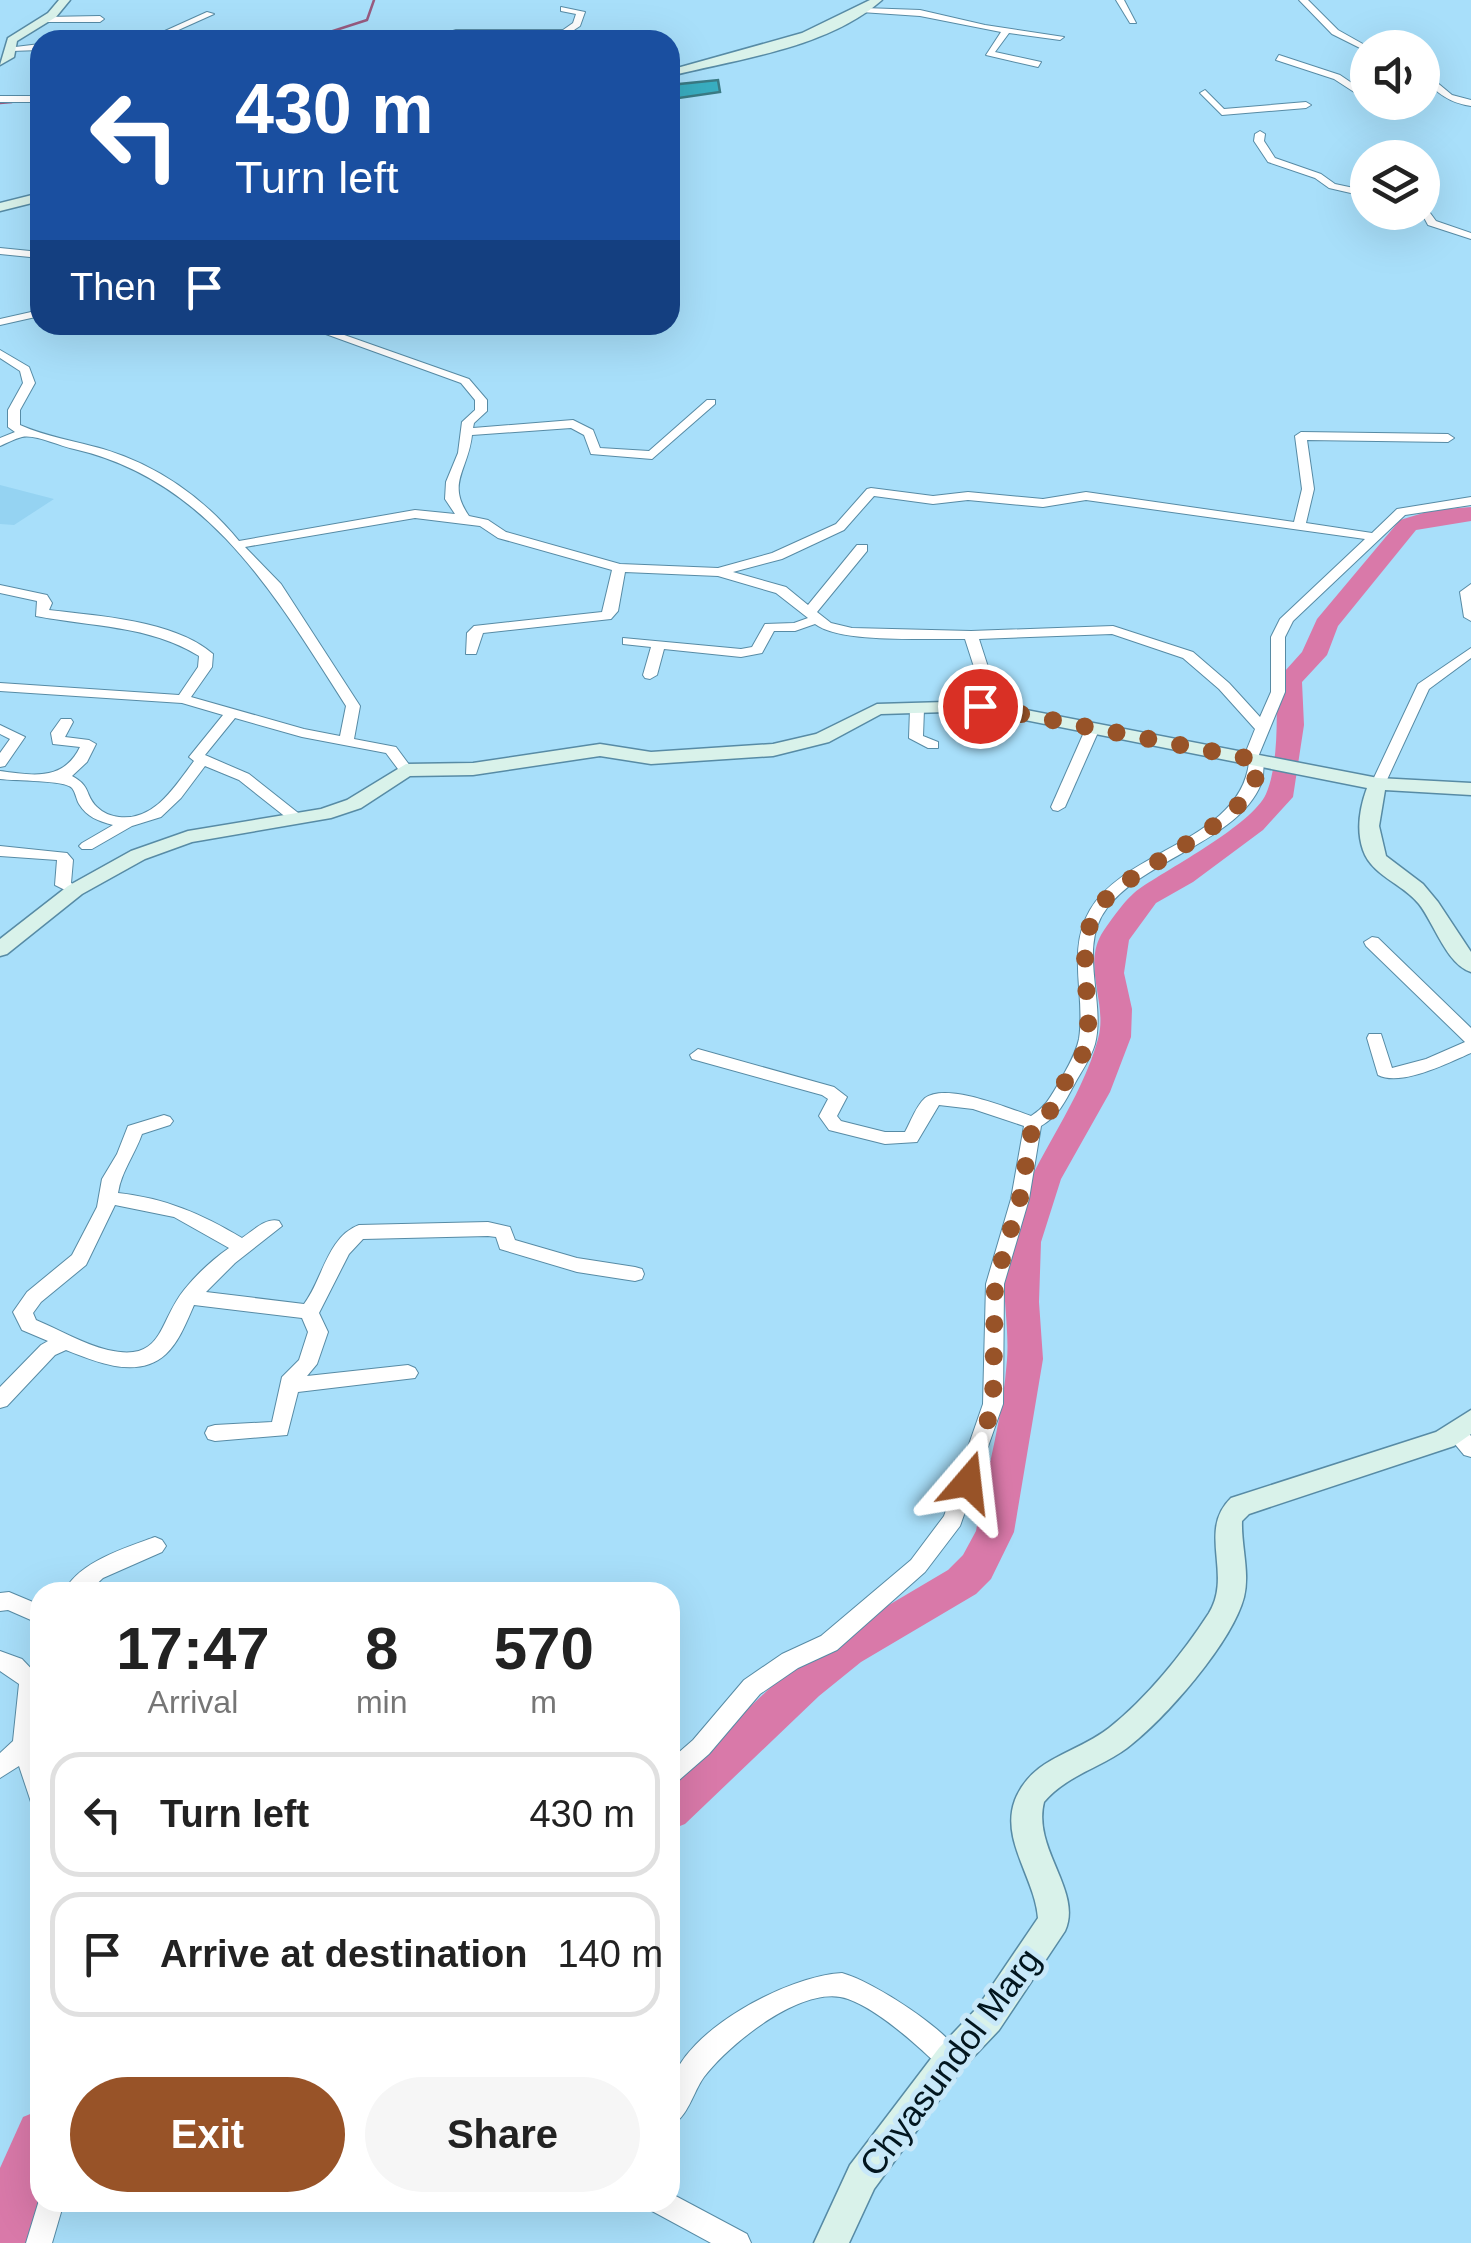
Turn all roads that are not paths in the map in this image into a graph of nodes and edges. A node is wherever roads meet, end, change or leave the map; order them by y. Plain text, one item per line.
1 (65, 0) edge
2 (877, 0) edge
3 (1120, 0) edge
4 (1303, 0) edge
5 (564, 8) dead end
6 (864, 10) junction
7 (210, 14) dead end
8 (100, 19) dead end
9 (46, 20) junction
10 (1133, 20) dead end
11 (172, 30) edge
12 (569, 30) edge
13 (1006, 32) junction
14 (1060, 37) dead end
15 (1350, 40) edge
16 (30, 47) edge
17 (11, 48) junction
18 (1279, 58) dead end
19 (0, 62) edge
20 (1038, 64) dead end
21 (680, 70) edge
22 (1350, 86) edge
23 (1205, 93) dead end
24 (1440, 93) edge
25 (0, 99) edge
26 (30, 99) edge
27 (1471, 103) edge
28 (1306, 105) dead end
29 (1260, 134) dead end
30 (1350, 190) edge
31 (30, 200) edge
32 (0, 207) edge
33 (1440, 226) edge
34 (1471, 236) edge
35 (0, 251) edge
36 (30, 254) edge
37 (30, 315) edge
38 (0, 322) edge
39 (334, 335) edge
40 (0, 353) edge
41 (711, 402) dead end
42 (24, 432) junction
43 (467, 432) junction
44 (1448, 438) dead end
45 (0, 442) edge
46 (1471, 502) edge
47 (465, 519) junction
48 (1299, 526) junction
49 (1375, 537) junction
50 (236, 544) junction
51 (862, 548) dead end
52 (619, 568) junction
53 (718, 572) junction
54 (1471, 588) edge
55 (0, 589) edge
56 (813, 615) junction
57 (1471, 616) edge
58 (971, 635) junction
59 (628, 642) dead end
60 (658, 645) junction
61 (471, 651) dead end
62 (1471, 652) edge
63 (981, 667) dead end
64 (1450, 670) junction
65 (1471, 675) edge
66 (650, 676) dead end
67 (0, 687) edge
68 (184, 699) junction
69 (917, 709) junction
70 (232, 712) junction
71 (66, 722) dead end
72 (1263, 728) junction
73 (0, 729) edge
74 (1092, 730) junction
75 (347, 739) junction
76 (933, 744) dead end
77 (202, 761) junction
78 (1259, 761) junction
79 (0, 763) edge
80 (406, 770) junction
81 (0, 775) edge
82 (61, 776) junction
83 (1378, 784) junction
84 (1471, 789) edge
85 (1058, 808) dead end
86 (297, 819) junction
87 (126, 823) junction
88 (87, 846) dead end
89 (0, 851) edge
90 (75, 890) junction
91 (1372, 942) dead end
92 (0, 949) edge
93 (1471, 965) edge
94 (1376, 1038) dead end
95 (1469, 1048) edge
96 (698, 1055) dead end
97 (164, 1121) dead end
98 (1033, 1123) junction
99 (108, 1198) junction
100 (273, 1226) dead end
101 (244, 1248) junction
102 (634, 1274) dead end
103 (189, 1297) junction
104 (309, 1312) junction
105 (64, 1343) junction
106 (408, 1373) dead end
107 (290, 1385) junction
108 (0, 1400) edge
109 (215, 1433) dead end
110 (1466, 1434) edge
111 (155, 1546) dead end
112 (90, 1582) edge
113 (0, 1602) edge
114 (30, 1611) edge
115 (0, 1662) edge
116 (24, 1746) junction
117 (30, 1766) edge
118 (680, 1766) edge
119 (0, 1768) edge
120 (950, 2059) junction
121 (680, 2095) edge
122 (48, 2212) edge
123 (680, 2212) edge
124 (38, 2243) edge
125 (738, 2243) edge
126 (831, 2243) edge

1 - 9 street
2 - 6 street
3 - 10 street
4 - 15 street
5 - 12 street
6 - 13 street
6 - 21 street
7 - 11 street
8 - 9 street
9 - 17 street
13 - 14 street
13 - 20 street
16 - 17 street
17 - 19 street
18 - 22 street
23 - 28 street
24 - 27 street
25 - 26 street
29 - 30 street
31 - 32 street
33 - 34 street
35 - 36 street
37 - 38 street
39 - 43 street
40 - 42 street
41 - 43 street
42 - 45 street
42 - 50 street
43 - 47 street
44 - 48 street
46 - 49 street
47 - 50 street
47 - 52 street
48 - 49 street
48 - 53 street
49 - 72 street
50 - 75 street
51 - 56 street
52 - 53 street
52 - 61 street
53 - 56 street
54 - 57 street
55 - 68 street
56 - 58 street
56 - 60 street
58 - 63 street
58 - 72 street
59 - 60 street
60 - 66 street
62 - 64 street
64 - 65 street
64 - 83 street
67 - 68 street
68 - 70 street
69 - 74 street
69 - 76 street
69 - 80 street
70 - 75 street
70 - 77 street
71 - 82 street
72 - 78 street
73 - 79 street
74 - 78 street
74 - 85 street
75 - 80 street
77 - 86 street
77 - 87 street
78 - 83 street
78 - 98 street
80 - 86 street
81 - 82 street
82 - 87 street
83 - 84 street
83 - 93 street
86 - 90 street
87 - 88 street
89 - 90 street
90 - 92 street
91 - 95 street
94 - 95 street
96 - 98 street
97 - 99 street
98 - 118 street
99 - 101 street
99 - 105 street
100 - 101 street
101 - 103 street
102 - 104 street
103 - 104 street
103 - 105 street
104 - 107 street
105 - 108 street
106 - 107 street
107 - 109 street
110 - 120 street, Chyasundol Marg
111 - 112 street
113 - 114 street
115 - 116 street
116 - 117 street
116 - 119 street
120 - 121 street
120 - 126 street, Chyasundol Marg
122 - 124 street
123 - 125 street

